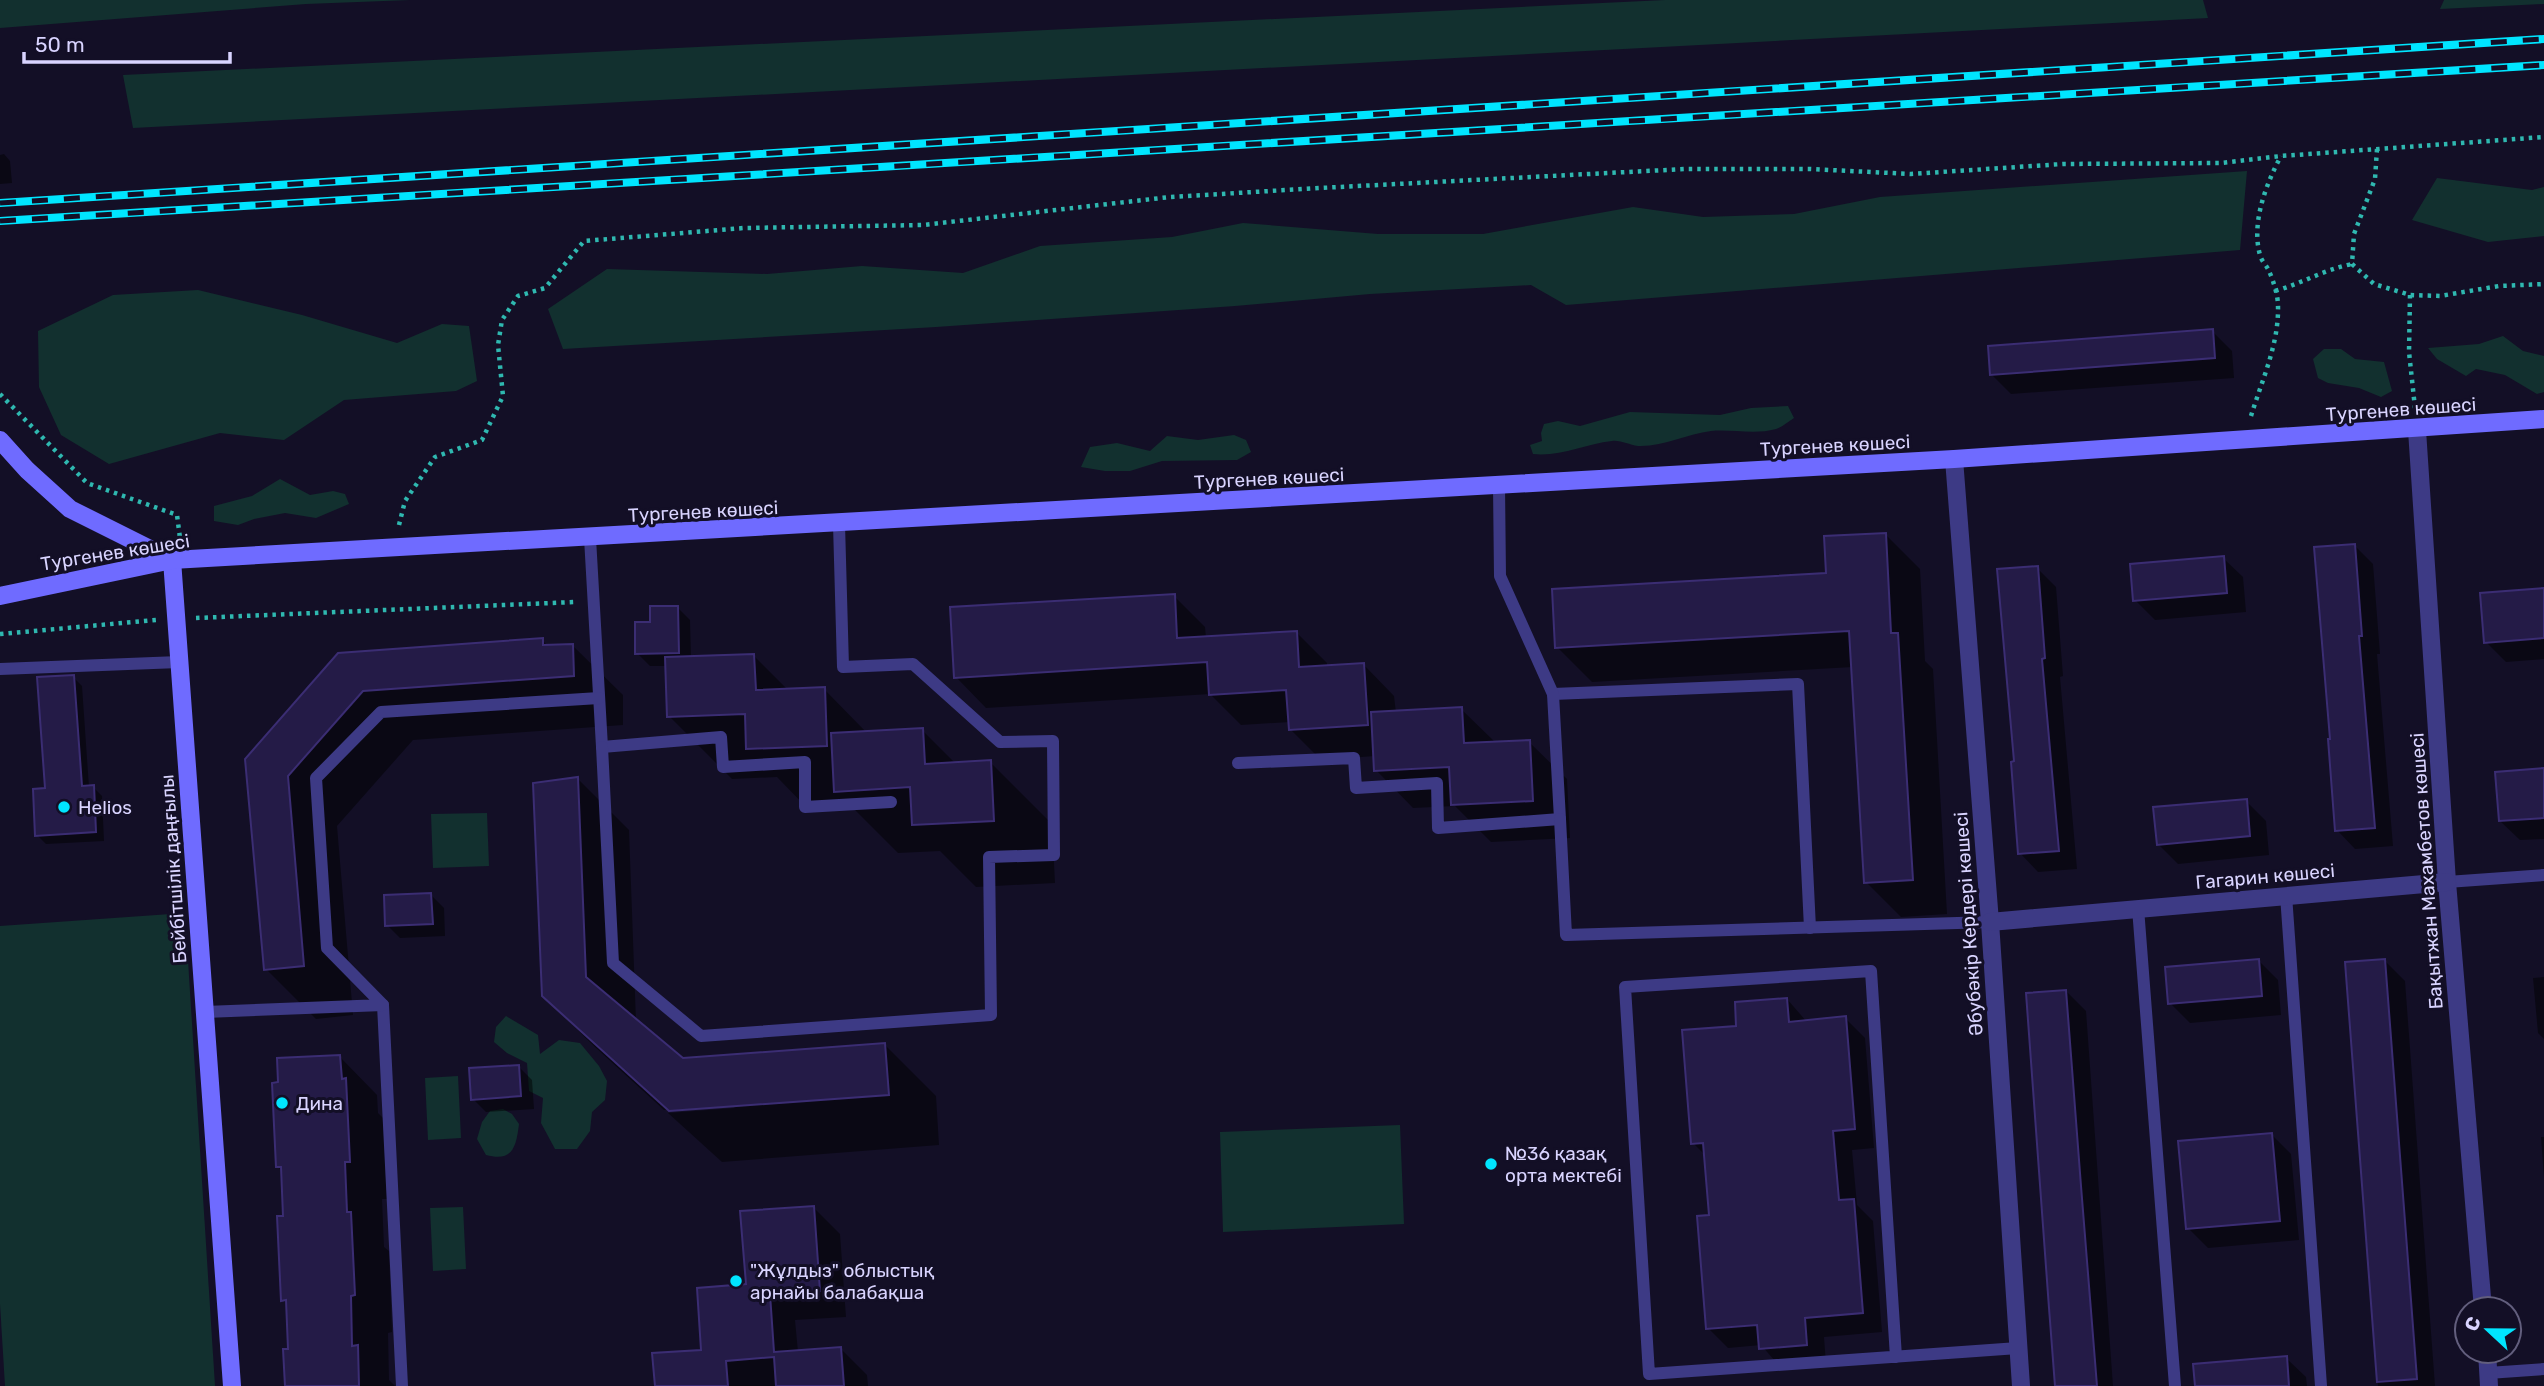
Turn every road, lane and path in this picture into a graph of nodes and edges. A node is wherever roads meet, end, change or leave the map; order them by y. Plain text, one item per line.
1 (2544, 137) edge
2 (2377, 149) junction
3 (2281, 156) junction
4 (2353, 264) junction
5 (2544, 284) edge
6 (2275, 291) junction
7 (2410, 295) junction
8 (0, 394) edge
9 (2544, 419) edge
10 (2417, 430) junction
11 (0, 440) edge
12 (2244, 440) junction
13 (1954, 459) junction
14 (1499, 486) junction
15 (839, 524) junction
16 (590, 538) junction
17 (393, 550) junction
18 (177, 560) junction
19 (0, 596) edge
20 (594, 601) junction
21 (176, 618) junction
22 (0, 634) edge
23 (179, 662) junction
24 (0, 669) edge
25 (1553, 694) junction
26 (599, 698) junction
27 (602, 747) junction
28 (1238, 762) dead end
29 (891, 803) dead end
30 (1560, 819) junction
31 (2544, 875) edge
32 (2446, 882) junction
33 (2286, 895) junction
34 (2138, 908) junction
35 (1990, 922) junction
36 (1810, 928) junction
37 (383, 1005) junction
38 (205, 1012) junction
39 (2482, 1295) edge
40 (2018, 1348) junction
41 (1896, 1357) junction
42 (2544, 1368) edge
43 (2489, 1379) edge
44 (232, 1386) edge
45 (402, 1386) edge
46 (2021, 1386) edge
47 (2175, 1386) edge
48 (2321, 1386) edge

1 - 2 path
2 - 3 path
2 - 4 path
3 - 6 path
3 - 17 path
4 - 6 path
4 - 7 path
5 - 7 path
6 - 12 path
7 - 10 path
8 - 18 path
9 - 10 main road, Тургенев көшесі
10 - 12 main road, Тургенев көшесі
10 - 32 street, Бақытжан Махамбетов көшесі
11 - 18 main road
12 - 13 main road, Тургенев көшесі
13 - 14 main road, Тургенев көшесі
13 - 35 street, Әбубәкір Кердері көшесі
14 - 15 main road, Тургенев көшесі
14 - 25 lane
15 - 16 main road, Тургенев көшесі
15 - 27 lane
16 - 17 main road, Тургенев көшесі
16 - 20 lane
17 - 18 main road, Тургенев көшесі
18 - 19 main road, Тургенев көшесі
18 - 21 main road, Бейбітшілік даңғылы
20 - 21 path
20 - 26 lane
21 - 22 path
21 - 23 main road, Бейбітшілік даңғылы
23 - 24 lane
23 - 38 main road, Бейбітшілік даңғылы
25 - 30 lane
25 - 36 lane
26 - 27 lane
26 - 37 lane
27 - 29 lane
28 - 30 lane
30 - 36 lane
31 - 32 lane, Гагарин көшесі
32 - 33 street, Гагарин көшесі
32 - 39 street, Бақытжан Махамбетов көшесі
33 - 34 street, Гагарин көшесі
33 - 48 lane
34 - 35 street, Гагарин көшесі
34 - 47 lane
35 - 36 lane
35 - 40 street, Әбубәкір Кердері көшесі
37 - 38 lane
37 - 45 lane
38 - 44 main road, Бейбітшілік даңғылы
40 - 41 lane
40 - 46 street, Әбубәкір Кердері көшесі
41 - 41 lane
42 - 43 lane

